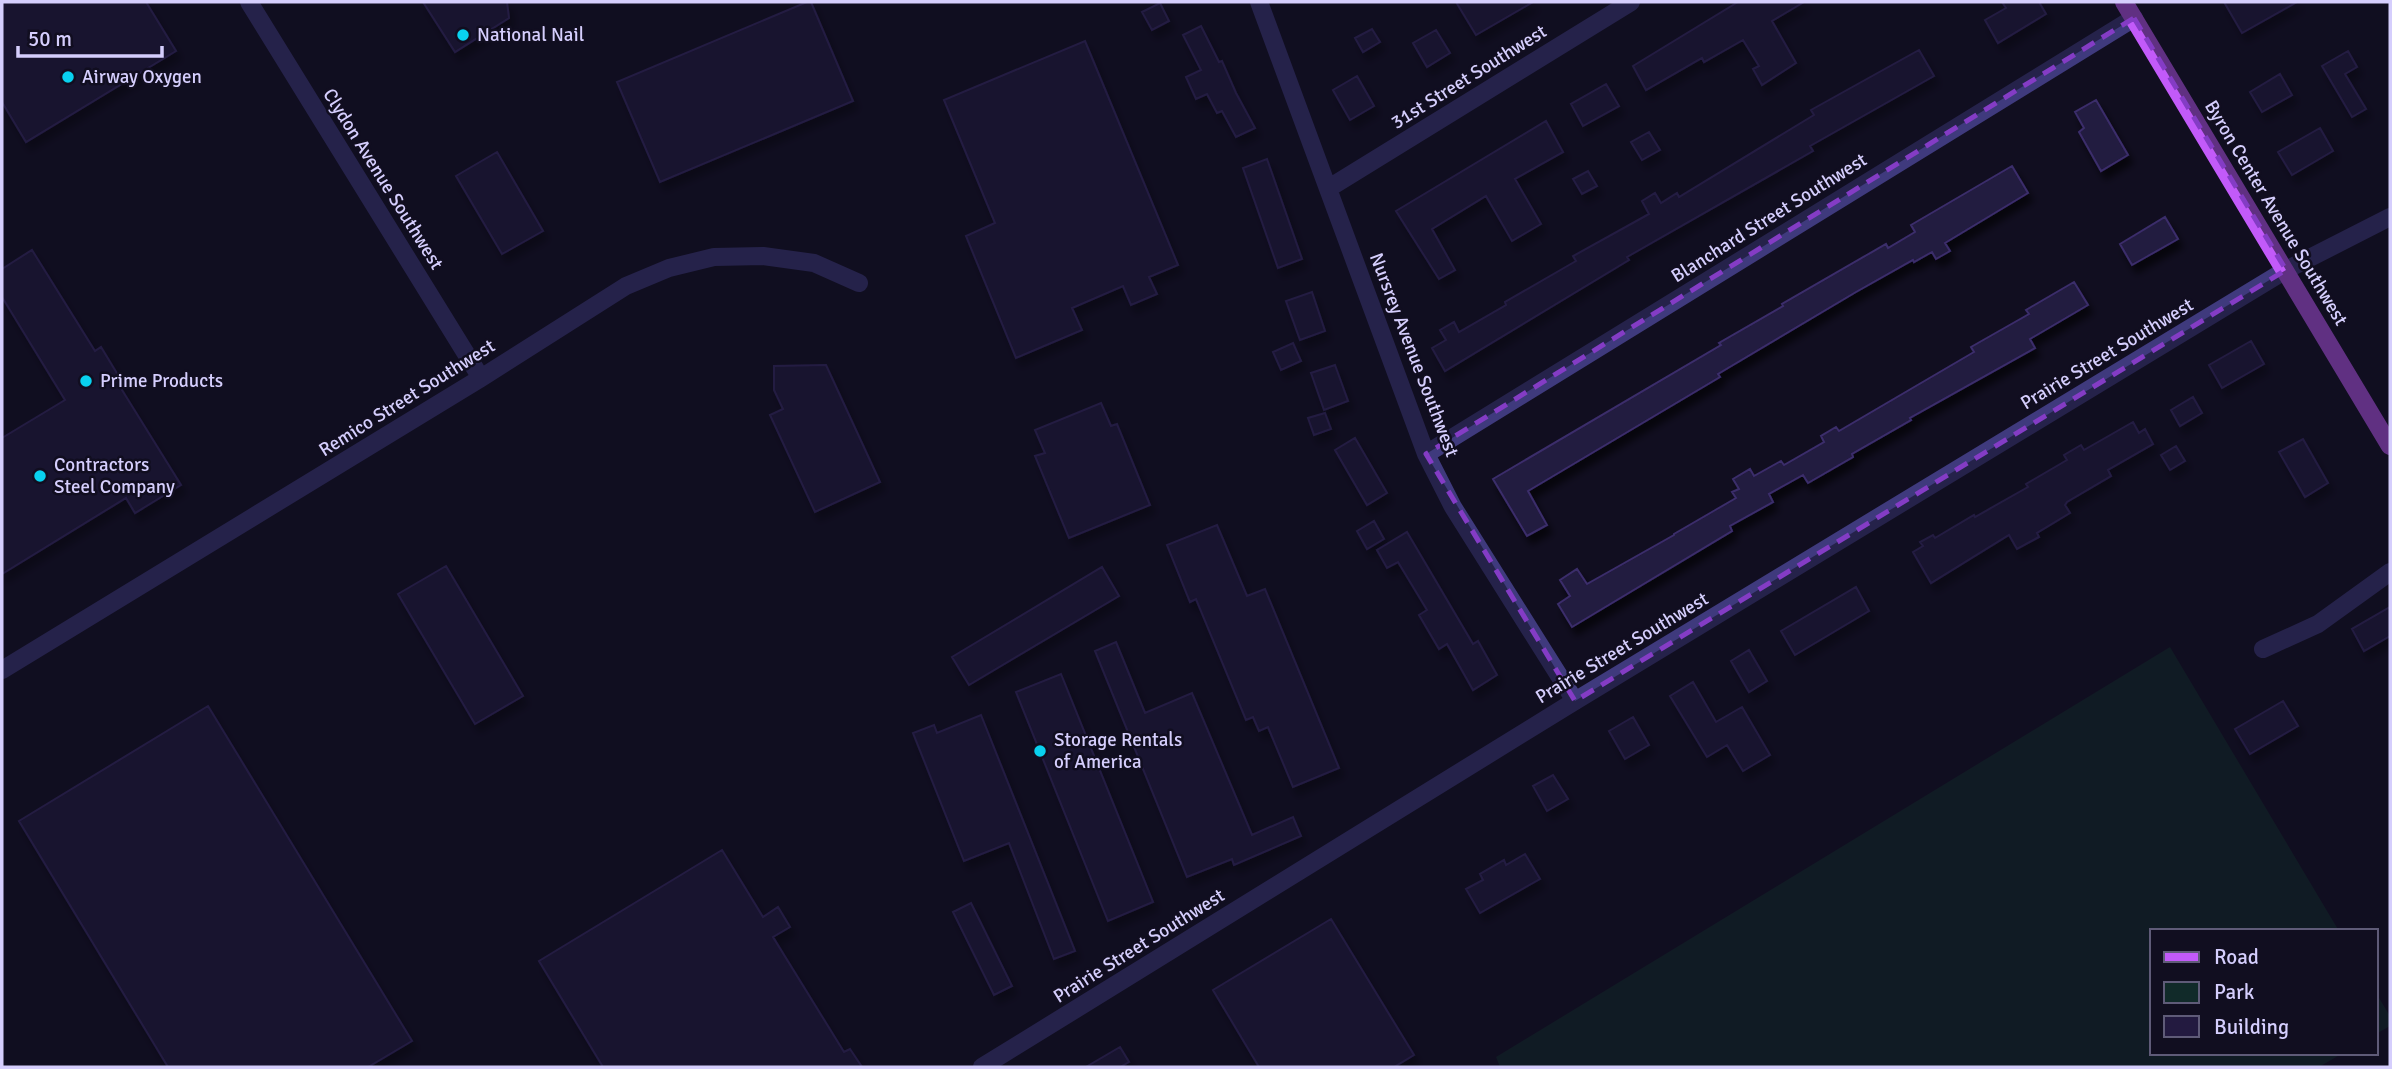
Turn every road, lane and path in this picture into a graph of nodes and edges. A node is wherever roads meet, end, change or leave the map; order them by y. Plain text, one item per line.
1 (249, 2) edge
2 (1259, 2) edge
3 (1631, 2) edge
4 (2124, 2) edge
5 (2134, 18) junction
6 (1329, 188) junction
7 (2390, 217) edge
8 (2286, 270) junction
9 (859, 283) dead end
10 (481, 378) junction
11 (2390, 446) edge
12 (1426, 454) junction
13 (2390, 572) edge
14 (2263, 649) dead end
15 (2, 670) edge
16 (1575, 701) junction
17 (982, 1067) edge

1 - 10 street, Clydon Avenue Southwest
2 - 6 street, Nursrey Avenue Southwest
3 - 6 street, 31st Street Southwest
4 - 5 main road, Byron Center Avenue Southwest
5 - 8 main road, Byron Center Avenue Southwest
5 - 12 street, Blanchard Street Southwest
6 - 12 street, Nursrey Avenue Southwest
7 - 8 street, Prairie Street Southwest
8 - 11 main road, Byron Center Avenue Southwest
8 - 16 street, Prairie Street Southwest
9 - 10 street, Remico Street Southwest
10 - 15 street, Remico Street Southwest
12 - 16 street, Nursrey Avenue Southwest
13 - 14 street
16 - 17 street, Prairie Street Southwest

